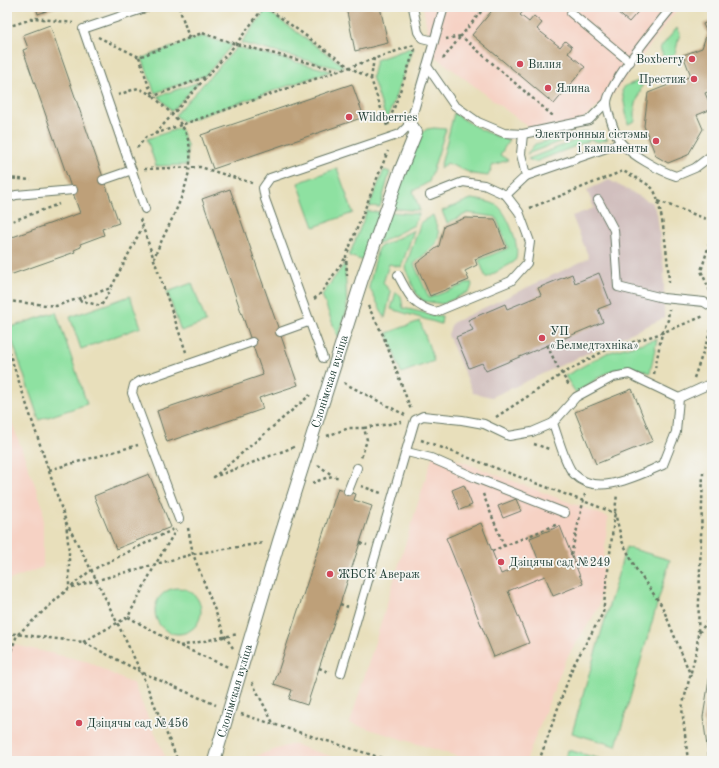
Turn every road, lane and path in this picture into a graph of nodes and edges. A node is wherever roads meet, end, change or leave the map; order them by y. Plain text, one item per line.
1 (10, 7) edge
2 (148, 7) edge
3 (178, 7) edge
4 (265, 7) edge
5 (413, 7) edge
6 (444, 7) edge
7 (485, 7) edge
8 (672, 7) edge
9 (571, 13) dead end
10 (79, 22) dead end
11 (7, 23) edge
12 (72, 24) junction
13 (7, 27) edge
14 (83, 29) junction
15 (461, 36) junction
16 (190, 38) junction
17 (434, 41) junction
18 (236, 44) junction
19 (417, 44) junction
20 (444, 56) dead end
21 (139, 57) junction
22 (374, 58) junction
23 (630, 62) junction
24 (427, 66) junction
25 (349, 67) junction
26 (338, 70) junction
27 (206, 76) junction
28 (371, 79) junction
29 (154, 96) junction
30 (107, 99) junction
31 (607, 102) junction
32 (172, 115) junction
33 (410, 124) junction
34 (181, 125) junction
35 (564, 126) junction
36 (387, 127) junction
37 (154, 134) junction
38 (523, 134) junction
39 (146, 137) dead end
40 (389, 138) junction
41 (621, 143) junction
42 (712, 155) edge
43 (190, 167) junction
44 (132, 170) junction
45 (526, 176) junction
46 (103, 180) dead end
47 (264, 188) junction
48 (73, 190) joint
49 (430, 195) dead end
50 (506, 195) junction
51 (7, 198) edge
52 (598, 200) dead end
53 (658, 201) junction
54 (145, 209) dead end
55 (519, 212) junction
56 (712, 221) edge
57 (7, 223) edge
58 (142, 227) dead end
59 (712, 235) edge
60 (154, 259) dead end
61 (398, 275) dead end
62 (347, 279) dead end
63 (111, 288) junction
64 (359, 289) junction
65 (712, 296) edge
66 (669, 297) junction
67 (79, 300) junction
68 (7, 301) edge
69 (712, 306) edge
70 (705, 316) dead end
71 (308, 322) junction
72 (712, 327) edge
73 (280, 332) dead end
74 (662, 333) junction
75 (252, 342) dead end
76 (548, 345) dead end
77 (7, 346) edge
78 (322, 358) dead end
79 (562, 374) junction
80 (331, 376) junction
81 (712, 383) edge
82 (652, 384) junction
83 (314, 391) dead end
84 (689, 394) junction
85 (576, 398) junction
86 (679, 398) junction
87 (415, 420) junction
88 (554, 423) junction
89 (484, 424) junction
90 (364, 428) junction
91 (411, 436) junction
92 (312, 441) junction
93 (150, 442) junction
94 (407, 452) junction
95 (307, 456) junction
96 (357, 468) joint
97 (48, 470) junction
98 (703, 472) dead end
99 (332, 476) dead end
100 (476, 478) junction
101 (619, 481) junction
102 (586, 483) junction
103 (348, 491) dead end
104 (584, 501) junction
105 (565, 513) dead end
106 (615, 513) junction
107 (182, 520) junction
108 (66, 522) junction
109 (561, 522) dead end
110 (176, 528) junction
111 (279, 540) junction
112 (360, 544) dead end
113 (368, 546) dead end
114 (504, 546) junction
115 (492, 551) dead end
116 (193, 554) junction
117 (571, 555) dead end
118 (154, 565) junction
119 (90, 571) junction
120 (97, 581) junction
121 (69, 588) junction
122 (340, 604) dead end
123 (348, 607) dead end
124 (712, 615) edge
125 (128, 617) junction
126 (117, 623) junction
127 (252, 632) junction
128 (7, 633) edge
129 (698, 633) junction
130 (17, 635) junction
131 (225, 636) junction
132 (83, 642) junction
133 (180, 646) junction
134 (7, 662) edge
135 (241, 668) junction
136 (141, 672) junction
137 (341, 673) dead end
138 (691, 676) junction
139 (228, 710) junction
140 (274, 725) junction
141 (178, 761) edge
142 (214, 761) edge
143 (391, 761) edge
144 (539, 761) edge
145 (688, 761) edge

1 - 11 path
2 - 14 lane
3 - 16 path
4 - 18 path
4 - 25 path
5 - 17 lane
6 - 17 lane, Слонімская вуліца
7 - 15 path
8 - 23 lane
9 - 23 lane
10 - 12 path
12 - 13 path
12 - 14 path
14 - 21 path
14 - 30 lane
15 - 17 path
15 - 20 path
15 - 35 path
16 - 18 path
16 - 21 path
17 - 19 path
17 - 24 lane, Слонімская вуліца
18 - 26 path
18 - 27 path
19 - 22 path
19 - 36 path
21 - 29 path
22 - 25 path
22 - 28 path
23 - 31 lane
24 - 33 lane, Слонімская вуліца
24 - 38 lane
25 - 26 path
25 - 28 path
26 - 34 path
27 - 29 path
27 - 32 path
28 - 36 path
29 - 30 path
29 - 32 path
30 - 44 lane
31 - 35 lane
31 - 41 lane
32 - 34 path
32 - 37 path
33 - 40 lane
33 - 64 street, Слонімская вуліца
34 - 37 path
34 - 43 path
35 - 38 lane
36 - 40 path
37 - 39 path
38 - 45 lane
40 - 47 lane
40 - 62 path
41 - 42 lane
41 - 45 lane
43 - 44 path
43 - 47 path
43 - 60 path
44 - 46 lane
44 - 54 lane
45 - 50 lane
47 - 71 lane
48 - 51 lane
48 - 57 path
49 - 50 lane
50 - 55 lane
52 - 66 lane
53 - 55 path
53 - 56 path
53 - 66 path
55 - 61 lane
58 - 63 path
59 - 65 path
63 - 67 path
63 - 67 path
64 - 80 street, Слонімская вуліца
64 - 87 path
66 - 69 lane
66 - 74 path
67 - 68 path
70 - 74 path
71 - 73 lane
71 - 78 lane
72 - 84 path
74 - 79 path
74 - 82 path
75 - 93 lane
76 - 79 path
77 - 97 path
79 - 85 path
79 - 89 path
80 - 87 path
80 - 92 street, Слонімская вуліца
81 - 84 lane
82 - 85 lane
82 - 86 lane
83 - 92 path
84 - 86 lane
85 - 88 lane
86 - 101 lane
87 - 89 lane
87 - 90 path
87 - 91 lane
88 - 89 lane
88 - 102 lane
90 - 92 path
90 - 96 path
91 - 94 lane
91 - 104 path
92 - 95 street, Слонімская вуліца
93 - 97 path
93 - 107 lane
94 - 100 lane
94 - 137 lane
95 - 99 path
95 - 111 street, Слонімская вуліца
96 - 103 lane
97 - 108 path
98 - 129 path
100 - 105 lane
100 - 114 path
101 - 102 lane
101 - 106 path
102 - 104 path
104 - 106 path
104 - 117 path
106 - 138 path
106 - 144 path
107 - 110 path
107 - 116 path
108 - 119 path
108 - 121 path
109 - 114 path
110 - 118 path
110 - 119 path
111 - 116 path
111 - 127 street, Слонімская вуліца
112 - 113 path
114 - 115 path
116 - 118 path
116 - 131 path
118 - 120 path
118 - 125 path
119 - 120 path
119 - 121 path
120 - 121 path
120 - 126 path
121 - 130 path
122 - 123 path
124 - 129 path
125 - 126 path
125 - 133 path
126 - 132 path
126 - 136 path
127 - 131 path
127 - 135 street, Слонімская вуліца
128 - 130 path
129 - 138 path
130 - 132 path
130 - 134 path
131 - 133 path
131 - 135 path
132 - 136 path
133 - 135 path
135 - 139 street, Слонімская вуліца
135 - 140 path
136 - 139 path
136 - 141 path
138 - 145 path
139 - 140 path
139 - 142 street, Слонімская вуліца
140 - 143 path

